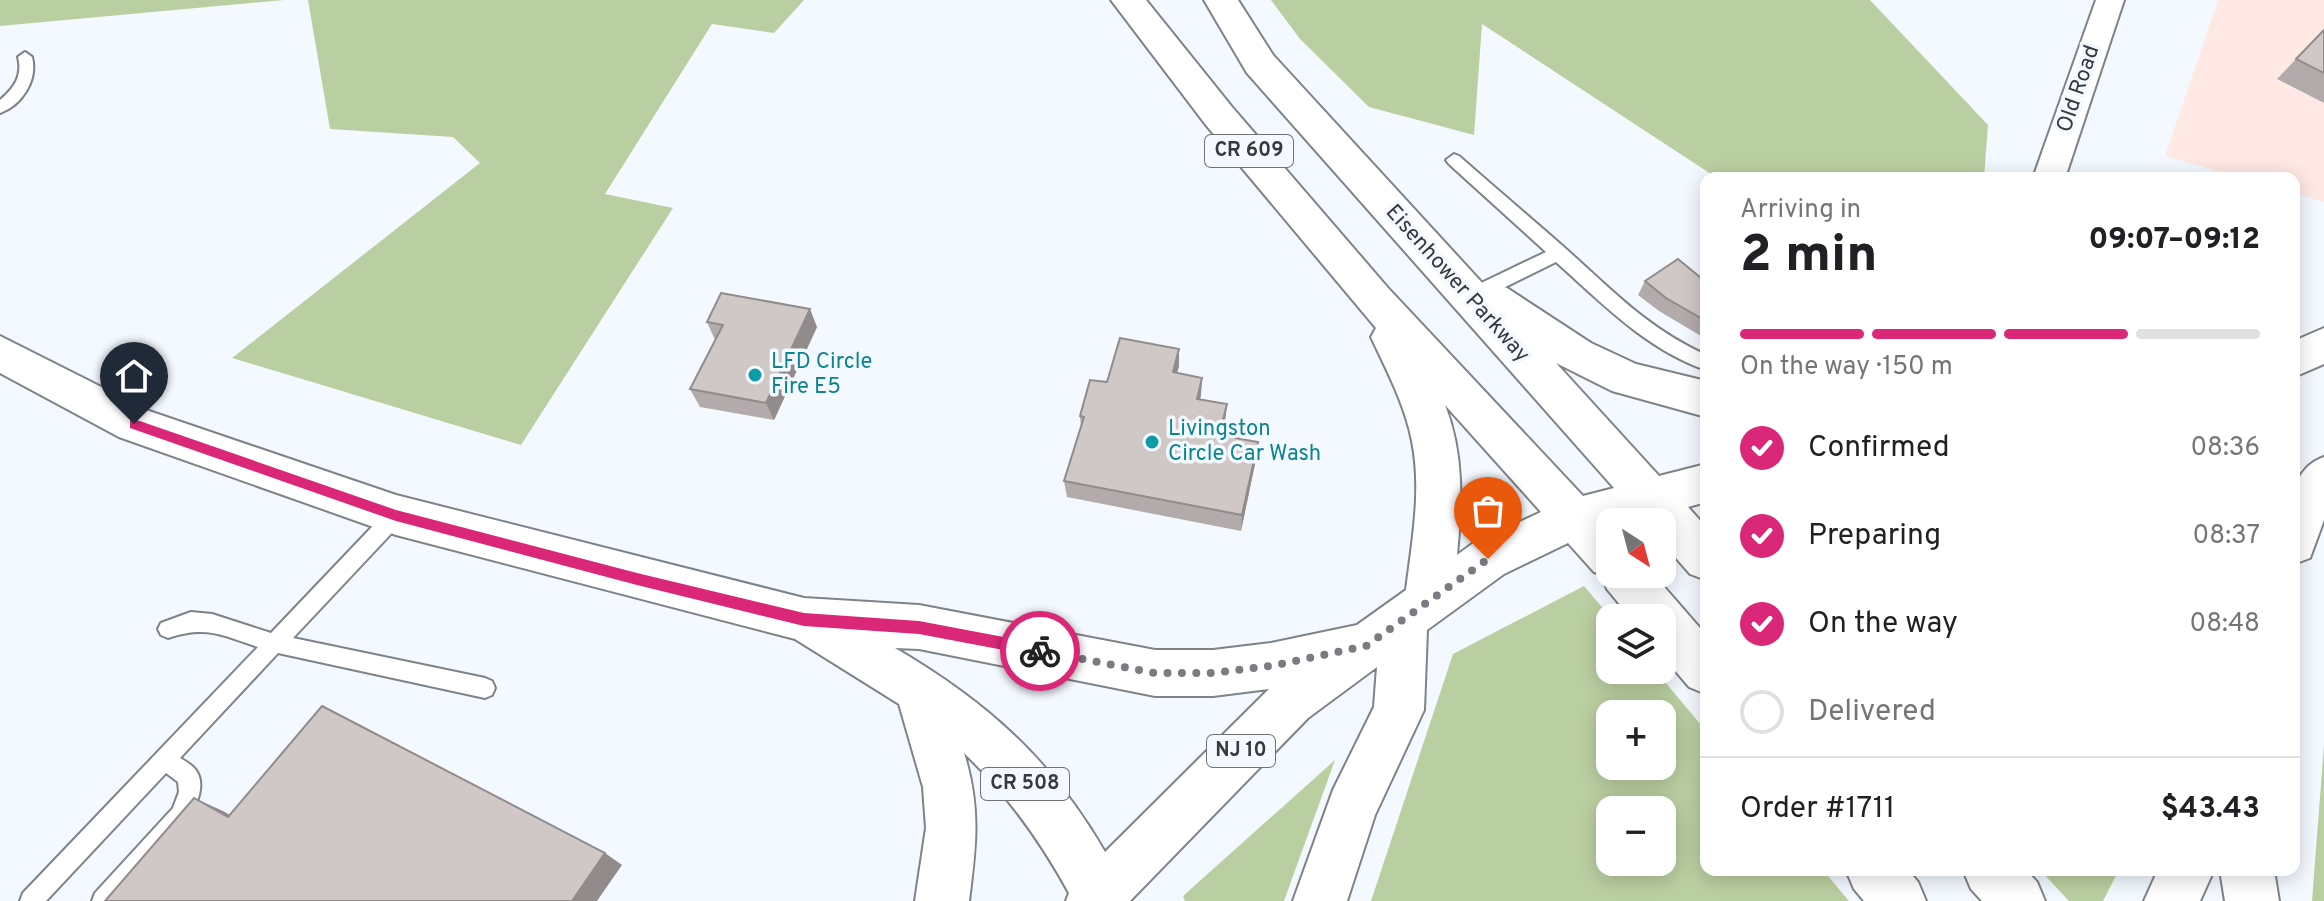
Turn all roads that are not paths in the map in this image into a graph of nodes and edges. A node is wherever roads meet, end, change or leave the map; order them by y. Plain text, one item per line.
1 (1128, 0) edge
2 (1221, 0) edge
3 (2110, 0) edge
4 (25, 57) dead end
5 (0, 108) edge
6 (1454, 160) dead end
7 (2051, 172) edge
8 (1560, 253) junction
9 (1435, 260) junction
10 (1481, 291) junction
11 (1374, 299) junction
12 (2324, 345) edge
13 (0, 353) edge
14 (2300, 357) edge
15 (1700, 360) edge
16 (1700, 397) edge
17 (2324, 476) edge
18 (1700, 484) edge
19 (1649, 496) junction
20 (396, 515) junction
21 (1577, 517) junction
22 (2307, 524) edge
23 (1596, 540) edge
24 (1700, 552) edge
25 (1636, 588) edge
26 (1650, 604) edge
27 (804, 620) junction
28 (1400, 622) junction
29 (168, 629) dead end
30 (1676, 635) edge
31 (274, 643) junction
32 (1700, 664) edge
33 (485, 688) dead end
34 (920, 691) junction
35 (165, 759) junction
36 (1878, 876) edge
37 (1995, 876) edge
38 (2184, 876) edge
39 (2248, 876) edge
40 (1098, 899) edge
41 (31, 901) edge
42 (103, 901) edge
43 (942, 901) edge
44 (1320, 901) edge
45 (1899, 901) edge
46 (2018, 901) edge
47 (2171, 901) edge
48 (2252, 901) edge

1 - 11 main road, CR 609
2 - 9 main road, Eisenhower Parkway / CR 609
3 - 7 street, Old Road
4 - 5 lane
6 - 8 lane
8 - 10 lane
8 - 15 lane
9 - 10 main road
9 - 19 main road, Eisenhower Parkway / CR 609
10 - 16 main road
11 - 21 main road, CR 609
11 - 28 main road
12 - 14 main road
13 - 20 main road, CR 508
17 - 22 main road
18 - 19 main road, NJ 10
19 - 21 main road, NJ 10
19 - 24 main road, Eisenhower Parkway / CR 609
20 - 27 main road, CR 508
20 - 31 lane
21 - 23 main road, CR 609
21 - 28 main road, NJ 10
25 - 26 main road
27 - 28 main road, CR 508
27 - 34 main road, CR 508
28 - 40 main road, NJ 10
28 - 44 main road
29 - 31 lane
30 - 32 main road
31 - 33 lane
31 - 35 lane
34 - 40 main road, CR 508
34 - 43 main road
35 - 41 lane
35 - 42 lane
36 - 45 main road
37 - 46 main road
38 - 47 main road
39 - 48 main road

